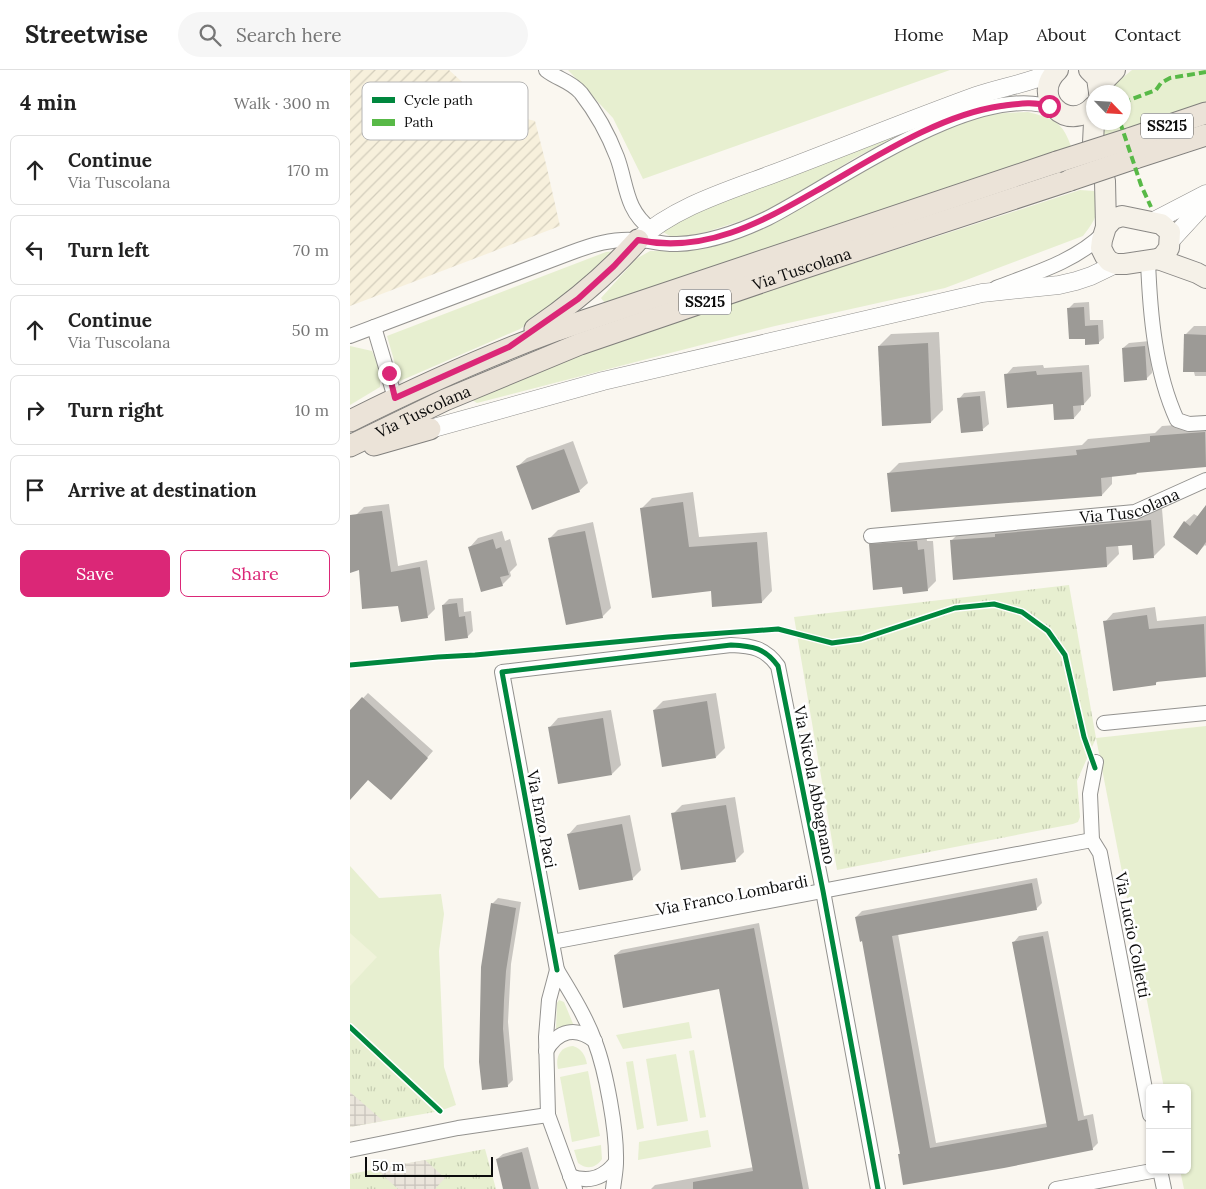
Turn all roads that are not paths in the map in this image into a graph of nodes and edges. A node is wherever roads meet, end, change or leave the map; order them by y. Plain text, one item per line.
1 (546, 70) edge
2 (1089, 70) edge
3 (1115, 70) edge
4 (1056, 71) edge
5 (1098, 85) edge
6 (1102, 85) edge
7 (1060, 112) junction
8 (1086, 112) edge
9 (1206, 113) edge
10 (1095, 130) edge
11 (1206, 135) edge
12 (1132, 149) junction
13 (1096, 151) junction
14 (1105, 181) junction
15 (1203, 198) edge
16 (1145, 220) junction
17 (1105, 230) junction
18 (644, 234) junction
19 (1171, 242) junction
20 (1153, 260) junction
21 (1116, 264) junction
22 (1202, 275) edge
23 (982, 293) junction
24 (374, 327) junction
25 (350, 336) edge
26 (509, 347) junction
27 (395, 398) junction
28 (350, 420) edge
29 (1206, 422) edge
30 (430, 428) joint
31 (350, 446) edge
32 (350, 454) edge
33 (1206, 480) edge
34 (871, 536) dead end
35 (502, 672) joint
36 (1206, 713) edge
37 (1104, 723) dead end
38 (1096, 762) dead end
39 (1092, 840) junction
40 (823, 891) junction
41 (552, 942) junction
42 (557, 970) junction
43 (595, 1041) junction
44 (546, 1051) junction
45 (1146, 1093) edge
46 (548, 1115) junction
47 (350, 1150) edge
48 (616, 1162) junction
49 (1146, 1172) edge
50 (1160, 1174) edge
51 (573, 1182) edge
52 (613, 1189) edge
53 (878, 1189) edge
54 (1056, 1189) edge
55 (1164, 1189) edge

1 - 18 street
2 - 5 main road
3 - 6 main road
4 - 7 main road
4 - 18 street
7 - 8 main road
7 - 13 main road
7 - 18 street
9 - 12 main road, Via Tuscolana / SS215
10 - 13 main road
11 - 12 main road, Via Tuscolana / SS215
12 - 26 main road, Via Tuscolana / SS215, bridge
12 - 31 main road, Via Tuscolana / SS215, bridge
13 - 14 main road
14 - 16 main road
14 - 17 main road
15 - 16 street
15 - 19 street
16 - 17 main road
16 - 19 main road
17 - 21 main road
17 - 23 street, Via Tuscolana
18 - 24 street
18 - 26 main road
19 - 20 main road
19 - 22 main road
20 - 21 main road
20 - 22 main road
20 - 29 street
21 - 23 street, Via Tuscolana
23 - 30 street, Via Tuscolana
24 - 25 street
24 - 27 street
26 - 27 main road, Via Tuscolana / SS215
27 - 28 main road, Via Tuscolana / SS215
30 - 32 main road
33 - 34 street, Via Tuscolana
35 - 40 street, Via Nicola Abbagnano
35 - 41 street, Via Enzo Paci
36 - 37 street
38 - 39 street, Via Lucio Colletti
39 - 40 street, Via Franco Lombardi
39 - 45 street, Via Lucio Colletti
40 - 41 street, Via Franco Lombardi
40 - 53 street, Via Nicola Abbagnano
41 - 42 street, Via Enzo Paci
42 - 43 street, Via Enzo Paci
42 - 44 street, Via Enzo Paci
43 - 44 street
43 - 48 street, Via Enzo Paci
44 - 46 street, Via Enzo Paci
46 - 47 street
46 - 51 street, Via Enzo Paci
48 - 51 street, Via Enzo Paci
48 - 52 street, Via Enzo Paci
49 - 54 street
50 - 55 street

